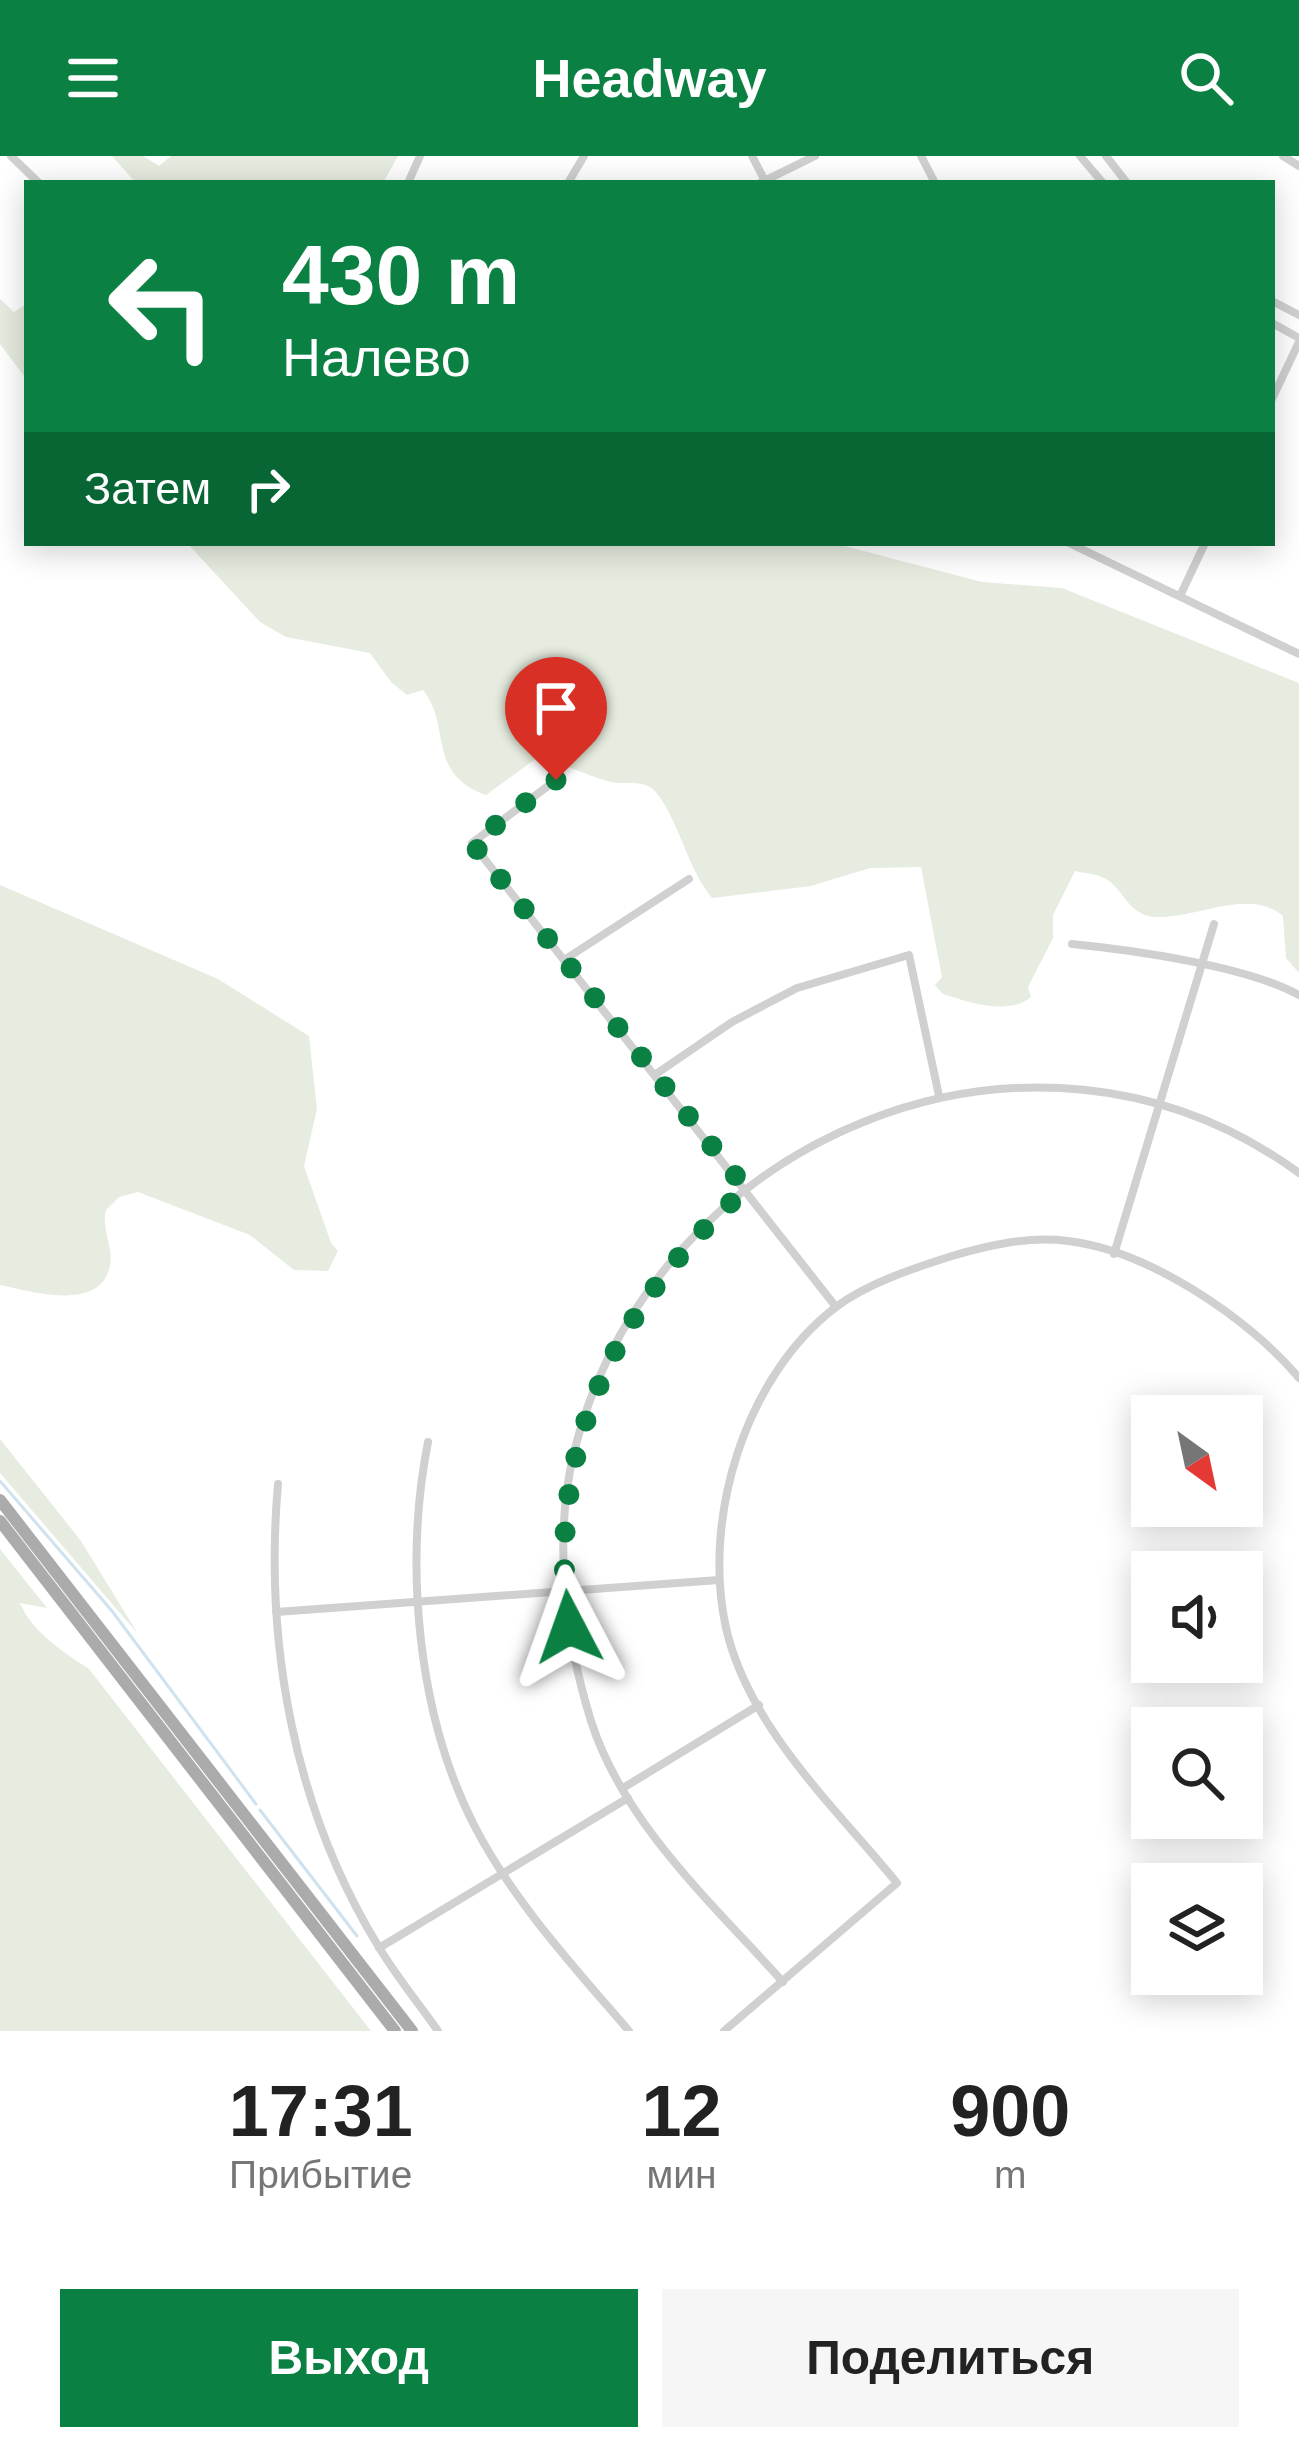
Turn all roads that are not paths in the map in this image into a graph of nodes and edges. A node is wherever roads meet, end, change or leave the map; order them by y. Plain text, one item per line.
1 (11, 156) edge
2 (814, 156) edge
3 (1080, 156) edge
4 (1106, 156) edge
5 (1283, 156) edge
6 (1299, 166) edge
7 (36, 180) edge
8 (767, 180) edge
9 (1100, 180) edge
10 (1125, 180) edge
11 (1299, 340) edge
12 (1275, 392) edge
13 (1075, 546) edge
14 (1203, 546) edge
15 (1180, 596) junction
16 (1299, 654) edge
17 (556, 780) dead end
18 (689, 879) dead end
19 (1214, 924) dead end
20 (1072, 944) dead end
21 (564, 959) junction
22 (1203, 966) junction
23 (1299, 995) edge
24 (656, 1074) junction
25 (939, 1096) junction
26 (1162, 1103) junction
27 (1299, 1173) edge
28 (746, 1189) junction
29 (1114, 1254) junction
30 (836, 1307) junction
31 (1299, 1378) edge
32 (428, 1442) dead end
33 (278, 1484) dead end
34 (0, 1500) edge
35 (0, 1521) edge
36 (719, 1580) junction
37 (564, 1590) junction
38 (419, 1599) junction
39 (276, 1612) junction
40 (759, 1705) junction
41 (622, 1787) junction
42 (628, 1798) junction
43 (503, 1875) junction
44 (379, 1948) junction
45 (782, 1982) junction
46 (395, 2031) edge
47 (412, 2031) edge
48 (438, 2031) edge
49 (629, 2031) edge
50 (724, 2031) edge

1 - 7 street
2 - 8 street
3 - 9 street
4 - 10 street
5 - 6 street
11 - 12 street
13 - 15 street
14 - 15 street
15 - 16 street
17 - 21 street
18 - 21 street
19 - 22 street
20 - 22 street
21 - 24 street
22 - 23 street
22 - 26 street
24 - 25 street
24 - 28 street
25 - 26 street
25 - 28 street
26 - 27 street
26 - 29 street
28 - 30 street
28 - 37 street
29 - 30 street
29 - 31 street
30 - 36 street
32 - 38 street
33 - 39 street
34 - 47 main road
35 - 46 main road
36 - 37 street
36 - 40 street
37 - 38 street
37 - 41 street
38 - 39 street
38 - 43 street
39 - 44 street
40 - 41 street
40 - 45 street
41 - 42 street
42 - 43 street
42 - 45 street
43 - 44 street
43 - 49 street
44 - 48 street
45 - 50 street

